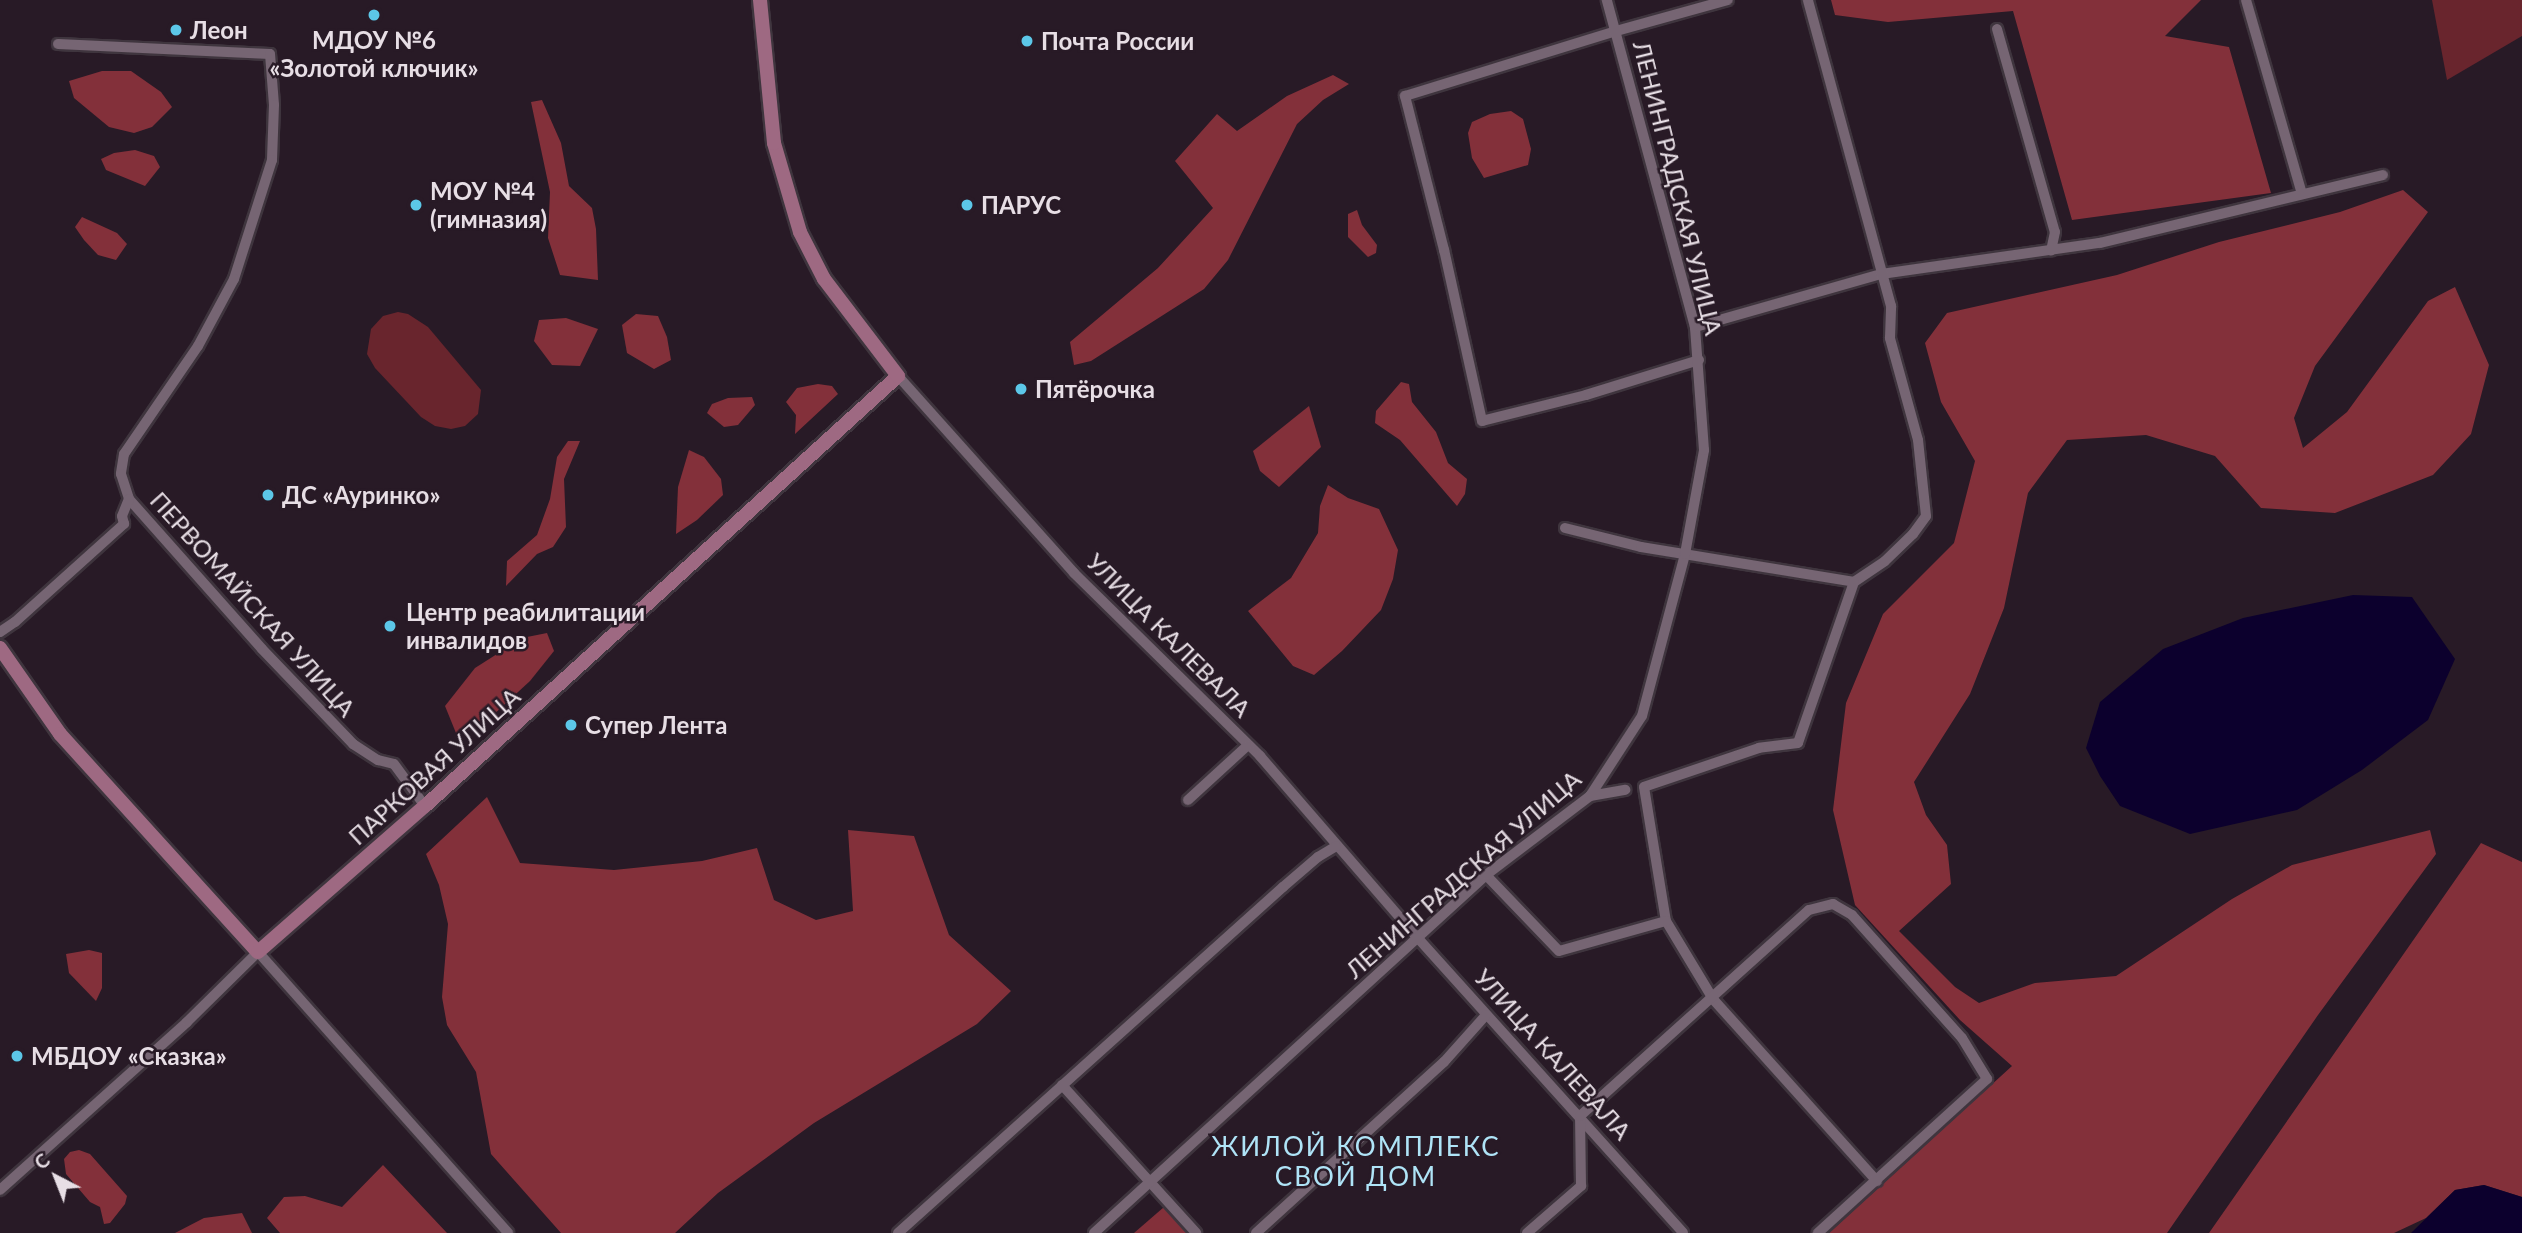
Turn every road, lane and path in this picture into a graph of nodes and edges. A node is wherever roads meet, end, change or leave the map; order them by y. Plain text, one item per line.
1 (760, 0) edge
2 (1607, 0) edge
3 (1728, 0) edge
4 (1808, 0) edge
5 (2246, 0) edge
6 (1997, 29) dead end
7 (1616, 31) junction
8 (58, 44) dead end
9 (2383, 175) dead end
10 (2302, 194) junction
11 (2051, 251) junction
12 (1881, 274) junction
13 (1695, 327) junction
14 (1699, 360) junction
15 (898, 376) junction
16 (129, 499) junction
17 (1565, 528) dead end
18 (1685, 554) junction
19 (1853, 582) junction
20 (0, 632) edge
21 (0, 648) edge
22 (1248, 745) junction
23 (1625, 790) dead end
24 (1590, 796) junction
25 (1188, 800) dead end
26 (425, 806) junction
27 (1336, 846) junction
28 (1486, 875) junction
29 (1666, 921) junction
30 (1419, 939) junction
31 (258, 953) junction
32 (1713, 999) junction
33 (1486, 1015) junction
34 (1062, 1085) junction
35 (1580, 1116) junction
36 (1877, 1181) junction
37 (1150, 1182) junction
38 (0, 1190) edge
39 (508, 1233) edge
40 (898, 1233) edge
41 (1094, 1233) edge
42 (1196, 1233) edge
43 (1256, 1233) edge
44 (1527, 1233) edge
45 (1682, 1233) edge
46 (1818, 1233) edge

1 - 15 main road, УЛИЦА КАЛЕВАЛА
2 - 7 street, ЛЕНИНГРАДСКАЯ УЛИЦА
3 - 7 street
4 - 12 street
5 - 10 street
6 - 11 street
7 - 13 street, ЛЕНИНГРАДСКАЯ УЛИЦА
7 - 14 street
8 - 16 street, ПЕРВОМАЙСКАЯ УЛИЦА
9 - 10 street
10 - 11 street
11 - 12 street
12 - 13 street
12 - 19 street
13 - 14 street, ЛЕНИНГРАДСКАЯ УЛИЦА
14 - 18 street, ЛЕНИНГРАДСКАЯ УЛИЦА
15 - 22 street, УЛИЦА КАЛЕВАЛА
15 - 26 main road, ПАРКОВАЯ УЛИЦА
16 - 20 street
16 - 26 street, ПЕРВОМАЙСКАЯ УЛИЦА
17 - 18 street
18 - 19 street
18 - 24 street, ЛЕНИНГРАДСКАЯ УЛИЦА
19 - 29 street
21 - 31 main road
22 - 25 street
22 - 27 street, УЛИЦА КАЛЕВАЛА
23 - 24 street
24 - 28 street, ЛЕНИНГРАДСКАЯ УЛИЦА
26 - 31 main road, ПАРКОВАЯ УЛИЦА
27 - 30 street, УЛИЦА КАЛЕВАЛА
27 - 34 street
28 - 29 street
28 - 30 street, ЛЕНИНГРАДСКАЯ УЛИЦА
29 - 32 street
30 - 33 street, УЛИЦА КАЛЕВАЛА
30 - 37 street, ЛЕНИНГРАДСКАЯ УЛИЦА
31 - 38 street, ПАРКОВАЯ УЛИЦА
31 - 39 street
32 - 35 street
32 - 36 street
32 - 36 street
33 - 35 street, УЛИЦА КАЛЕВАЛА
33 - 43 street
34 - 37 street
34 - 40 street
35 - 44 street
35 - 45 street, УЛИЦА КАЛЕВАЛА
36 - 46 street
37 - 41 street, ЛЕНИНГРАДСКАЯ УЛИЦА
37 - 42 street

